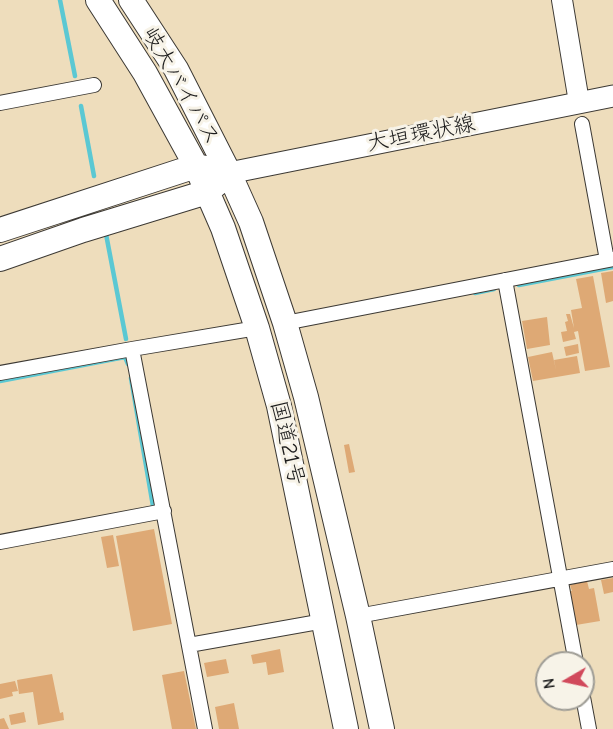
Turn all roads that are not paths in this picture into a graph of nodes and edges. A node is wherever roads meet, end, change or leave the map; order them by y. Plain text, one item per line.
1 (98, 0) edge
2 (131, 0) edge
3 (562, 0) edge
4 (94, 85) dead end
5 (613, 96) edge
6 (579, 102) junction
7 (0, 103) edge
8 (582, 124) dead end
9 (196, 166) junction
10 (229, 173) junction
11 (207, 192) junction
12 (0, 230) edge
13 (0, 259) edge
14 (610, 260) edge
15 (505, 279) junction
16 (285, 323) junction
17 (257, 328) junction
18 (132, 349) junction
19 (0, 373) edge
20 (164, 511) junction
21 (0, 542) edge
22 (613, 569) edge
23 (561, 580) junction
24 (358, 616) junction
25 (324, 621) junction
26 (189, 645) junction
27 (574, 651) edge
28 (586, 711) edge
29 (205, 729) edge
30 (346, 729) edge
31 (382, 729) edge
32 (589, 729) edge

1 - 9 highway, 岐大バイパス
2 - 10 highway, 岐大バイパス
3 - 6 street
4 - 7 street
5 - 6 main road, 大垣環状線
6 - 10 main road, 大垣環状線
8 - 14 street
9 - 10 highway
9 - 11 highway, 国道21号
9 - 12 highway
10 - 11 highway
10 - 16 highway, 国道21号
11 - 13 highway
11 - 17 highway, 国道21号
14 - 15 street
15 - 16 street
15 - 23 street
16 - 24 highway, 国道21号
17 - 18 street
17 - 25 highway, 国道21号
18 - 19 street
18 - 20 street
20 - 21 street
20 - 26 street
22 - 23 street
23 - 24 street
23 - 27 street
24 - 31 highway, 国道21号
25 - 26 street
25 - 30 highway, 国道21号
26 - 29 street
28 - 32 street

